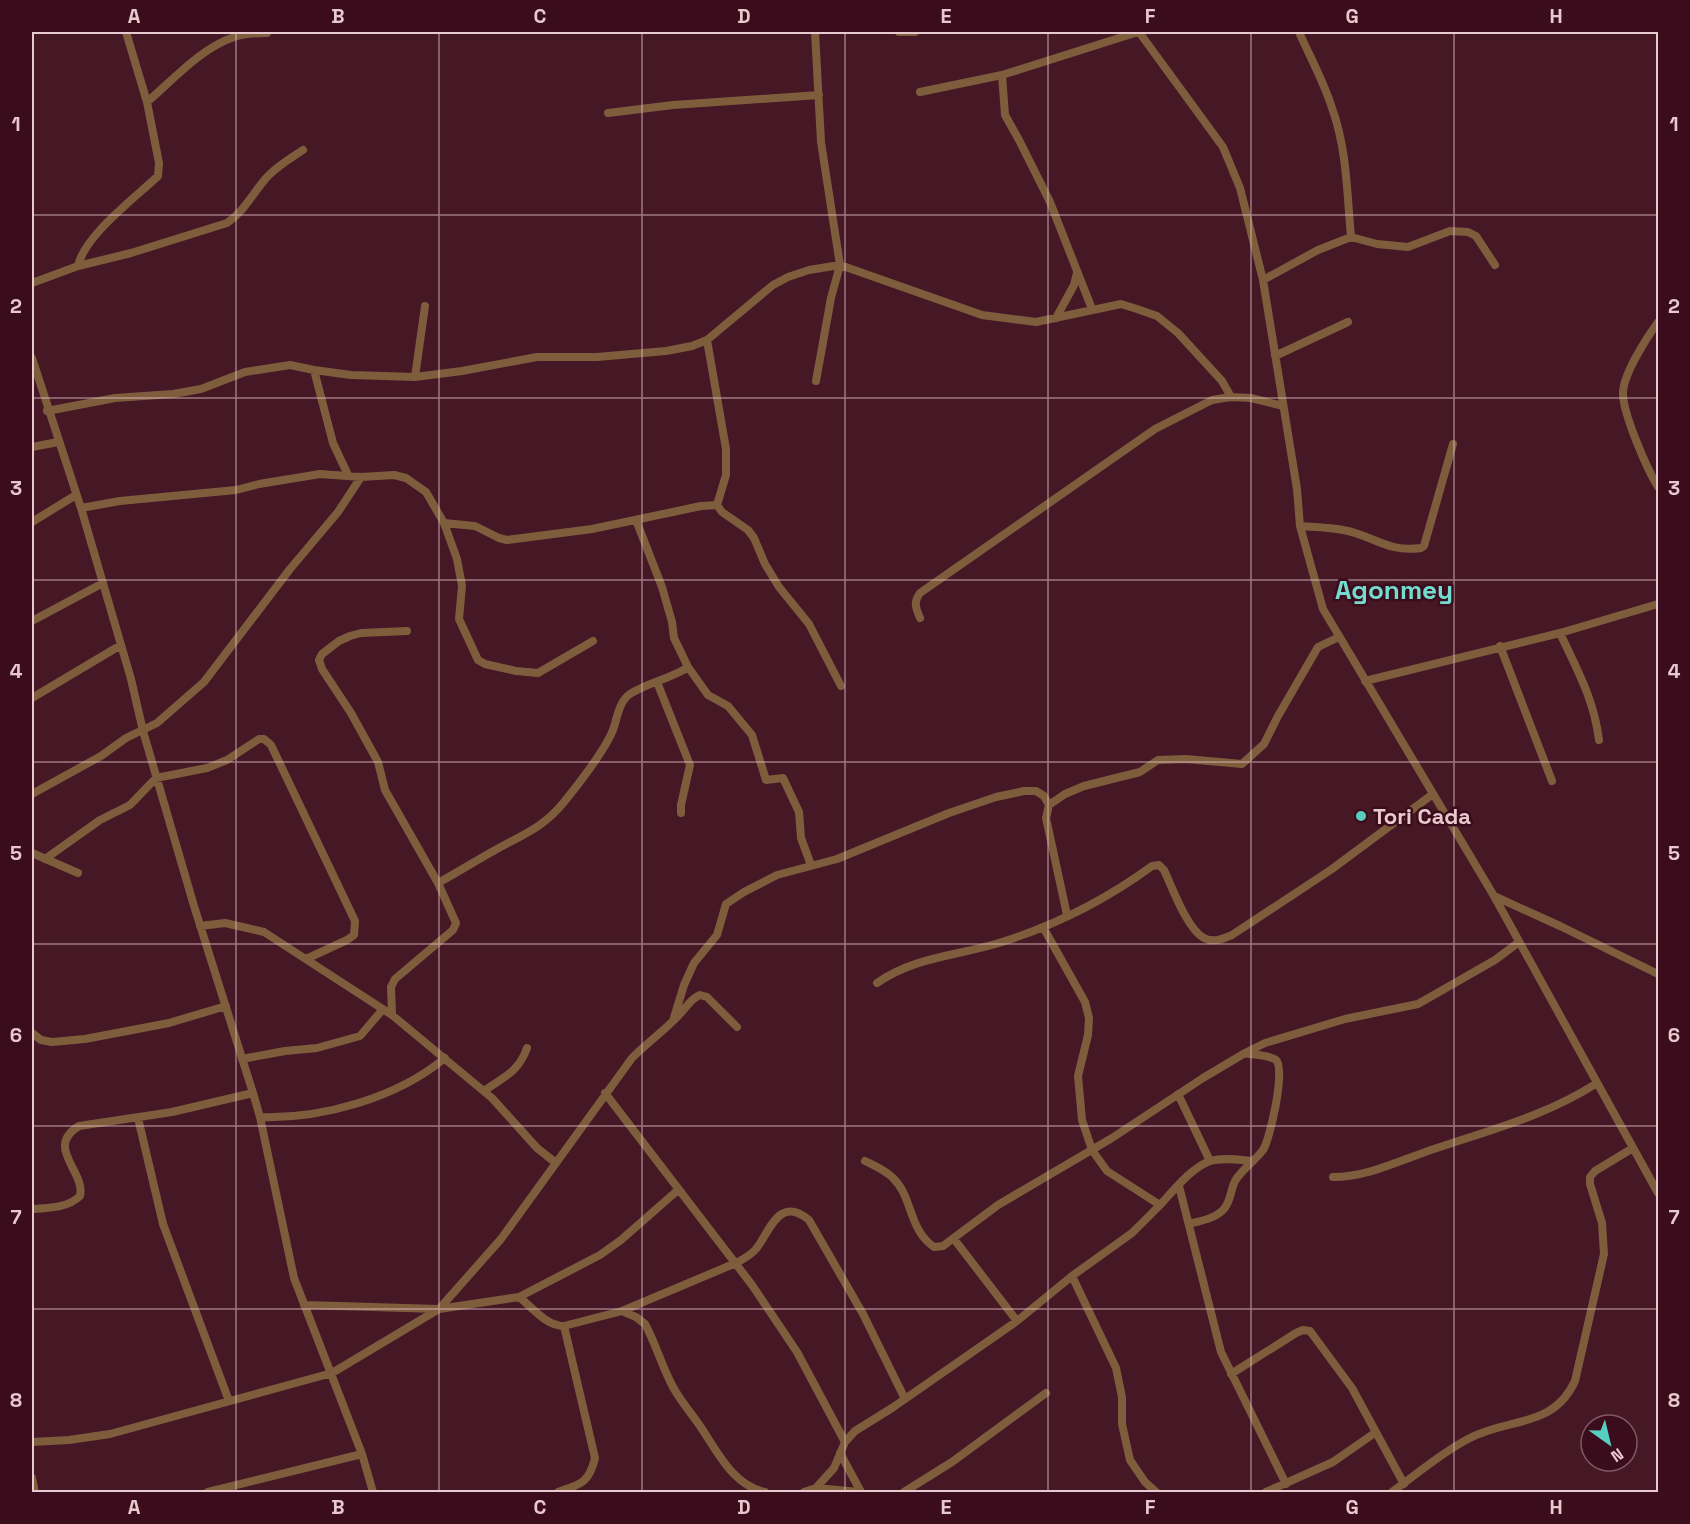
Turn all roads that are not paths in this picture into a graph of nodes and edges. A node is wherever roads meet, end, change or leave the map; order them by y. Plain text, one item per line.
1 (126, 32) edge
2 (815, 32) edge
3 (899, 32) edge
4 (915, 32) edge
5 (1139, 32) edge
6 (1299, 32) edge
7 (267, 33) dead end
8 (1002, 75) junction
9 (920, 92) dead end
10 (819, 95) junction
11 (147, 102) junction
12 (608, 113) dead end
13 (303, 150) dead end
14 (1351, 237) junction
15 (840, 265) junction
16 (1494, 265) dead end
17 (78, 266) junction
18 (1077, 272) junction
19 (1263, 280) junction
20 (32, 283) edge
21 (425, 306) dead end
22 (1092, 309) junction
23 (1056, 318) junction
24 (1348, 322) dead end
25 (1659, 322) edge
26 (707, 340) junction
27 (1275, 356) junction
28 (32, 358) edge
29 (314, 370) junction
30 (415, 377) junction
31 (816, 381) dead end
32 (42, 393) junction
33 (32, 395) edge
34 (1231, 398) junction
35 (1283, 406) junction
36 (48, 411) junction
37 (58, 442) junction
38 (1453, 444) dead end
39 (32, 447) edge
40 (348, 475) junction
41 (361, 477) junction
42 (1659, 487) edge
43 (76, 495) junction
44 (717, 505) junction
45 (81, 508) junction
46 (636, 520) junction
47 (32, 522) edge
48 (444, 523) junction
49 (1300, 526) junction
50 (103, 583) junction
51 (1659, 604) edge
52 (920, 618) dead end
53 (32, 621) edge
54 (407, 631) dead end
55 (1560, 633) junction
56 (1340, 637) junction
57 (592, 641) dead end
58 (121, 645) junction
59 (1500, 646) junction
60 (688, 667) junction
61 (1365, 681) junction
62 (657, 682) junction
63 (841, 686) dead end
64 (32, 698) edge
65 (143, 731) junction
66 (1599, 740) dead end
67 (156, 778) junction
68 (1552, 781) dead end
69 (32, 794) edge
70 (1432, 794) junction
71 (1049, 805) junction
72 (681, 813) dead end
73 (32, 853) edge
74 (45, 859) junction
75 (811, 865) junction
76 (78, 873) dead end
77 (438, 883) junction
78 (1494, 896) junction
79 (1067, 915) junction
80 (200, 926) junction
81 (1043, 927) junction
82 (1519, 942) junction
83 (306, 959) junction
84 (1659, 975) edge
85 (877, 983) dead end
86 (226, 1006) junction
87 (383, 1009) junction
88 (392, 1015) junction
89 (673, 1021) junction
90 (737, 1027) dead end
91 (32, 1033) edge
92 (527, 1048) dead end
93 (1245, 1053) junction
94 (445, 1058) junction
95 (242, 1059) junction
96 (1597, 1083) junction
97 (484, 1091) junction
98 (253, 1093) junction
99 (605, 1093) junction
100 (1178, 1094) junction
101 (260, 1117) junction
102 (138, 1118) junction
103 (1633, 1148) junction
104 (1092, 1150) junction
105 (865, 1161) dead end
106 (1210, 1161) junction
107 (1253, 1161) junction
108 (556, 1163) junction
109 (1332, 1177) dead end
110 (1179, 1186) junction
111 (678, 1190) junction
112 (1659, 1193) edge
113 (1160, 1204) junction
114 (32, 1209) edge
115 (1189, 1224) junction
116 (954, 1239) junction
117 (736, 1263) junction
118 (1072, 1276) junction
119 (519, 1297) junction
120 (304, 1305) junction
121 (440, 1309) junction
122 (622, 1311) junction
123 (1017, 1322) junction
124 (564, 1326) junction
125 (332, 1373) junction
126 (1231, 1374) junction
127 (1046, 1393) dead end
128 (905, 1399) junction
129 (229, 1401) junction
130 (1376, 1432) junction
131 (32, 1442) edge
132 (844, 1442) junction
133 (840, 1453) junction
134 (362, 1454) junction
135 (32, 1478) edge
136 (1286, 1484) junction
137 (1404, 1484) junction
138 (816, 1488) junction
139 (35, 1492) edge
140 (208, 1492) edge
141 (373, 1492) edge
142 (558, 1492) edge
143 (753, 1492) edge
144 (765, 1492) edge
145 (804, 1492) edge
146 (860, 1492) edge
147 (904, 1492) edge
148 (1156, 1492) edge
149 (1266, 1492) edge
150 (1392, 1492) edge

1 - 11 street
2 - 10 street
3 - 4 street
5 - 8 street
5 - 19 street
6 - 14 street
7 - 11 street
8 - 9 street
8 - 18 street
10 - 12 street
10 - 15 street
11 - 17 street
13 - 17 street
14 - 16 street
14 - 19 street
15 - 23 street
15 - 26 street
15 - 31 street
17 - 20 street
18 - 22 street
18 - 23 street
19 - 27 street
21 - 30 street
22 - 23 street
22 - 34 street
24 - 27 street
25 - 42 street
26 - 30 street
26 - 44 street
27 - 35 street
28 - 32 street
29 - 30 street
29 - 36 street
29 - 40 street
32 - 33 street
32 - 36 street
34 - 35 street
34 - 52 street
35 - 49 street
36 - 37 street
37 - 39 street
37 - 43 street
38 - 49 street
40 - 41 street
40 - 45 street
41 - 48 street
41 - 65 street
43 - 45 street
43 - 47 street
44 - 46 street
44 - 63 street
45 - 50 street
46 - 48 street
46 - 60 street
48 - 57 street
49 - 56 street
50 - 53 street
50 - 58 street
51 - 55 street
54 - 77 street
55 - 59 street
55 - 66 street
56 - 61 street
56 - 71 street
58 - 64 street
58 - 65 street
59 - 61 street
59 - 68 street
60 - 62 street
60 - 75 street
61 - 70 street
62 - 72 street
62 - 77 street
65 - 67 street
65 - 69 street
67 - 74 street
67 - 80 street
67 - 83 street
70 - 78 street
70 - 79 street
71 - 75 street
71 - 79 street
73 - 74 street
74 - 76 street
75 - 89 street
77 - 88 street
78 - 82 street
78 - 84 street
79 - 81 street
80 - 83 street
80 - 86 street
81 - 85 street
81 - 104 street
82 - 93 street
82 - 96 street
83 - 87 street
86 - 91 street
86 - 95 street
87 - 88 street
87 - 95 street
88 - 94 street
89 - 90 street
89 - 99 street
92 - 97 street
93 - 100 street
93 - 107 street
94 - 97 street
94 - 101 street
95 - 98 street
96 - 103 street
96 - 109 street
97 - 108 street
98 - 101 street
98 - 102 street
99 - 108 street
99 - 111 street
100 - 104 street
100 - 106 street
101 - 120 street
102 - 114 street
102 - 129 street
103 - 112 street
103 - 137 street
104 - 113 street
104 - 116 street
105 - 116 street
106 - 107 street
106 - 110 street
107 - 115 street
108 - 121 street
110 - 113 street
110 - 115 street
111 - 117 street
111 - 119 street
113 - 118 street
115 - 126 street
116 - 123 street
117 - 122 street
117 - 128 street
117 - 132 street
118 - 123 street
118 - 148 street
119 - 121 street
119 - 124 street
120 - 121 street
120 - 125 street
121 - 125 street
122 - 124 street
122 - 143 street
123 - 128 street
124 - 142 street
125 - 129 street
125 - 134 street
126 - 130 street
126 - 136 street
127 - 147 street
128 - 132 street
129 - 131 street
130 - 136 street
130 - 137 street
132 - 133 street
133 - 138 street
133 - 146 street
134 - 140 street
134 - 141 street
135 - 139 street
136 - 149 street
137 - 150 street
138 - 145 street
138 - 146 street
143 - 144 street

